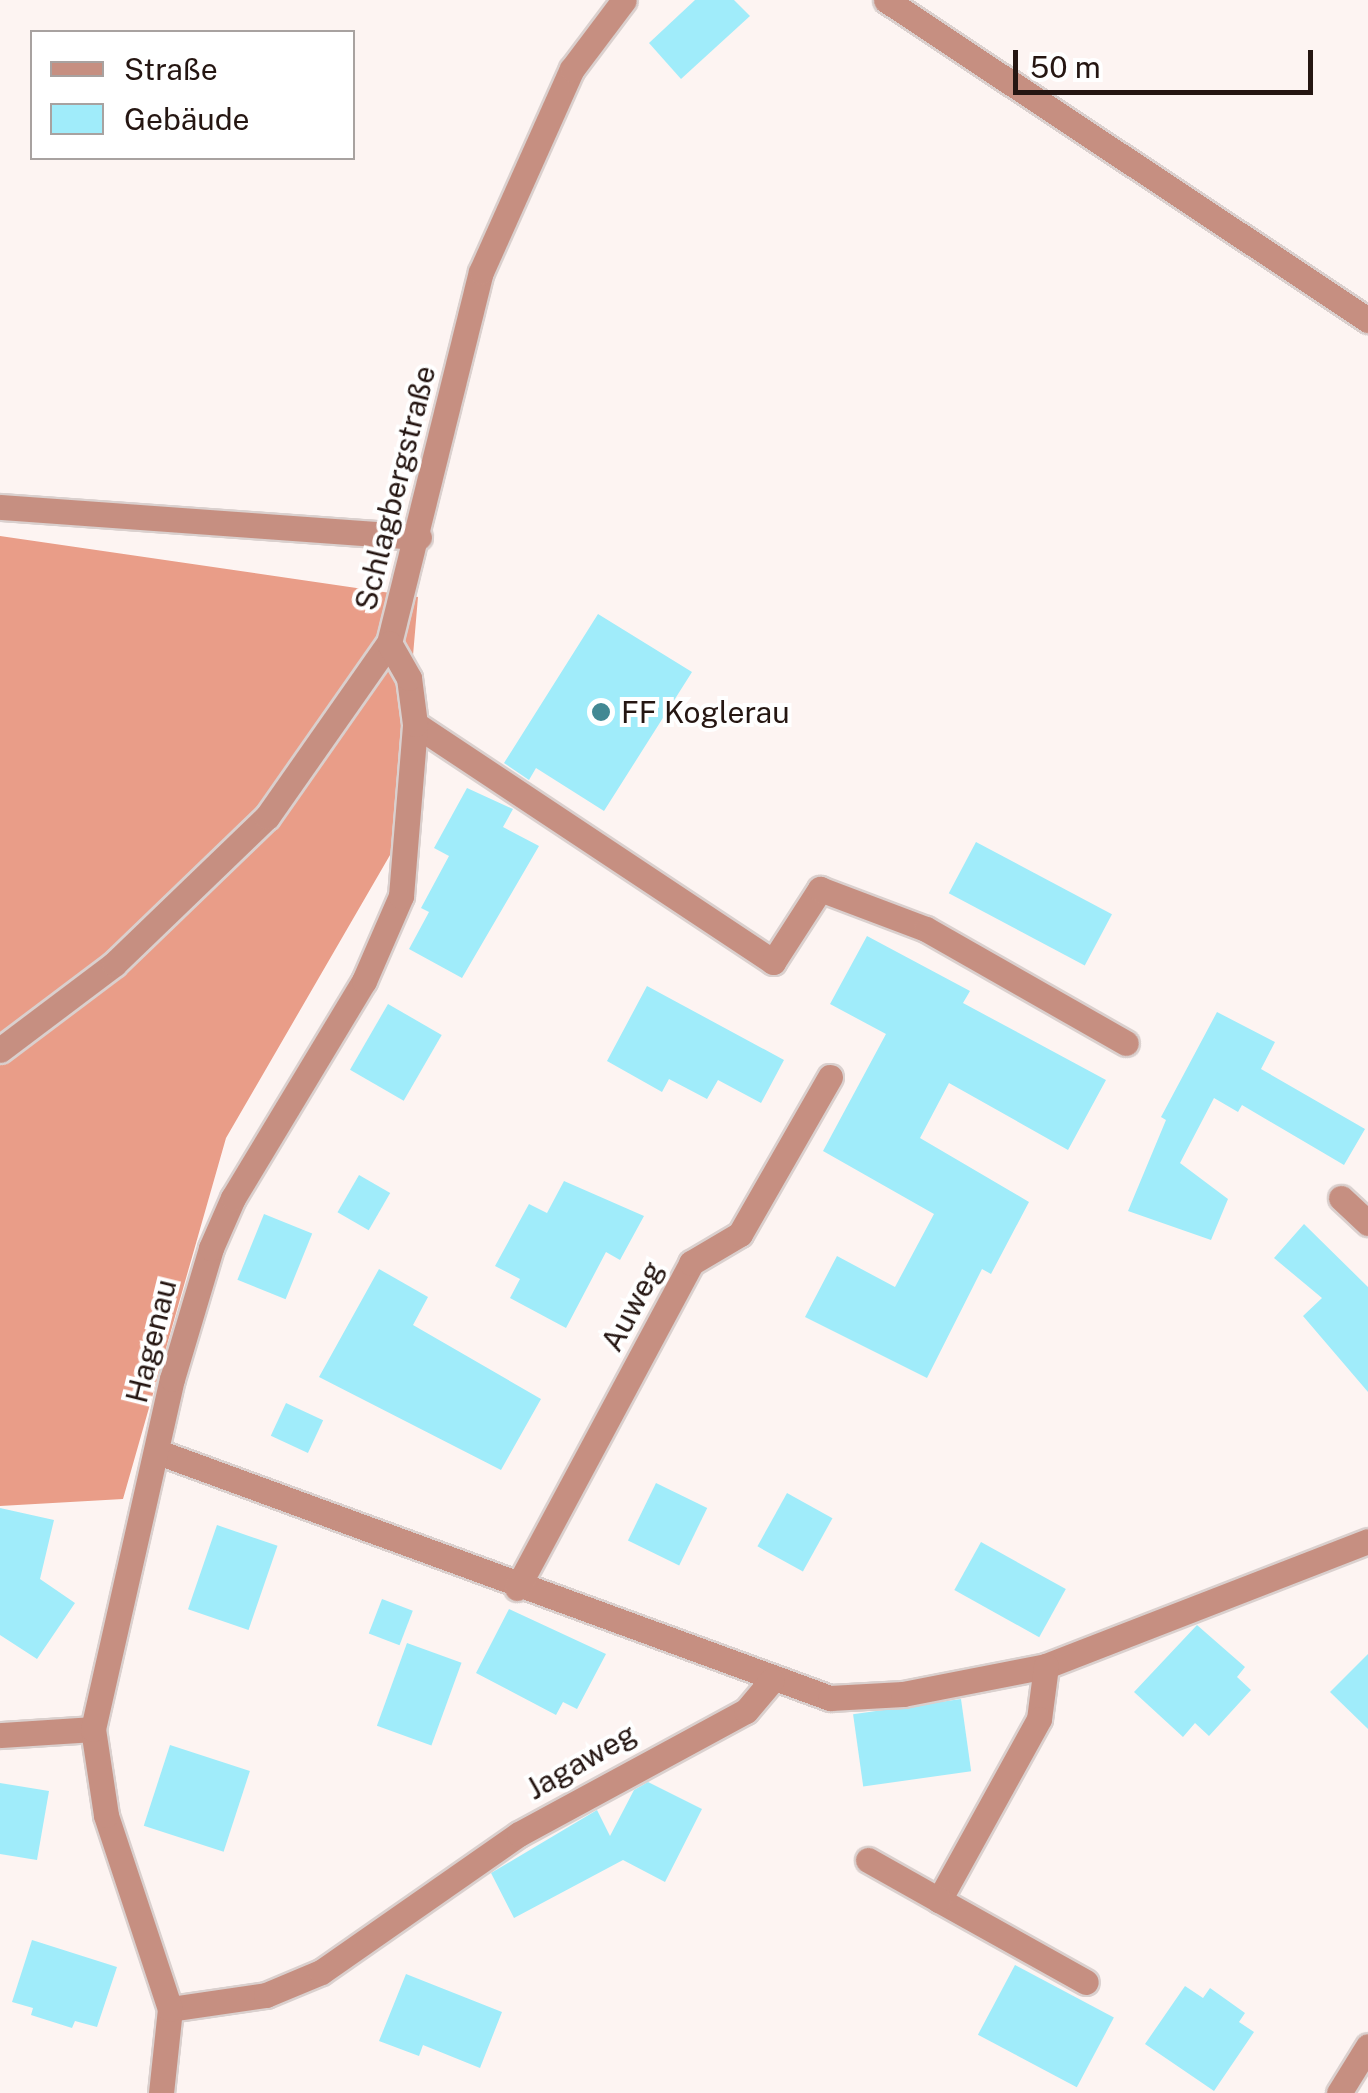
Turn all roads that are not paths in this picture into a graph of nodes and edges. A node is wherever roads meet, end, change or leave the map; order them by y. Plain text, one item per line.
1 (624, 0) edge
2 (886, 0) edge
3 (1368, 320) edge
4 (0, 506) edge
5 (420, 537) junction
6 (389, 643) junction
7 (415, 724) junction
8 (1126, 1043) dead end
9 (0, 1050) edge
10 (830, 1077) dead end
11 (1340, 1198) dead end
12 (1368, 1223) edge
13 (158, 1452) junction
14 (1368, 1540) edge
15 (517, 1588) junction
16 (1046, 1666) junction
17 (772, 1680) junction
18 (92, 1729) junction
19 (0, 1735) edge
20 (868, 1860) dead end
21 (938, 1900) junction
22 (1086, 1982) dead end
23 (170, 2009) junction
24 (1368, 2046) edge
25 (161, 2093) edge
26 (1339, 2093) edge

1 - 5 street, Schlagbergstraße
2 - 3 street
4 - 5 street
5 - 6 street, Schlagbergstraße
6 - 7 street, Hagenau
6 - 9 street, Schlagbergstraße
7 - 8 street
7 - 13 street, Hagenau
10 - 15 street, Auweg
11 - 12 street
13 - 15 street
13 - 18 street, Hagenau
14 - 16 street
15 - 17 street
16 - 17 street
16 - 21 street
17 - 23 street, Jagaweg
18 - 19 street
18 - 23 street, Hagenau
20 - 21 street
21 - 22 street
23 - 25 street, Hagenau
24 - 26 street

